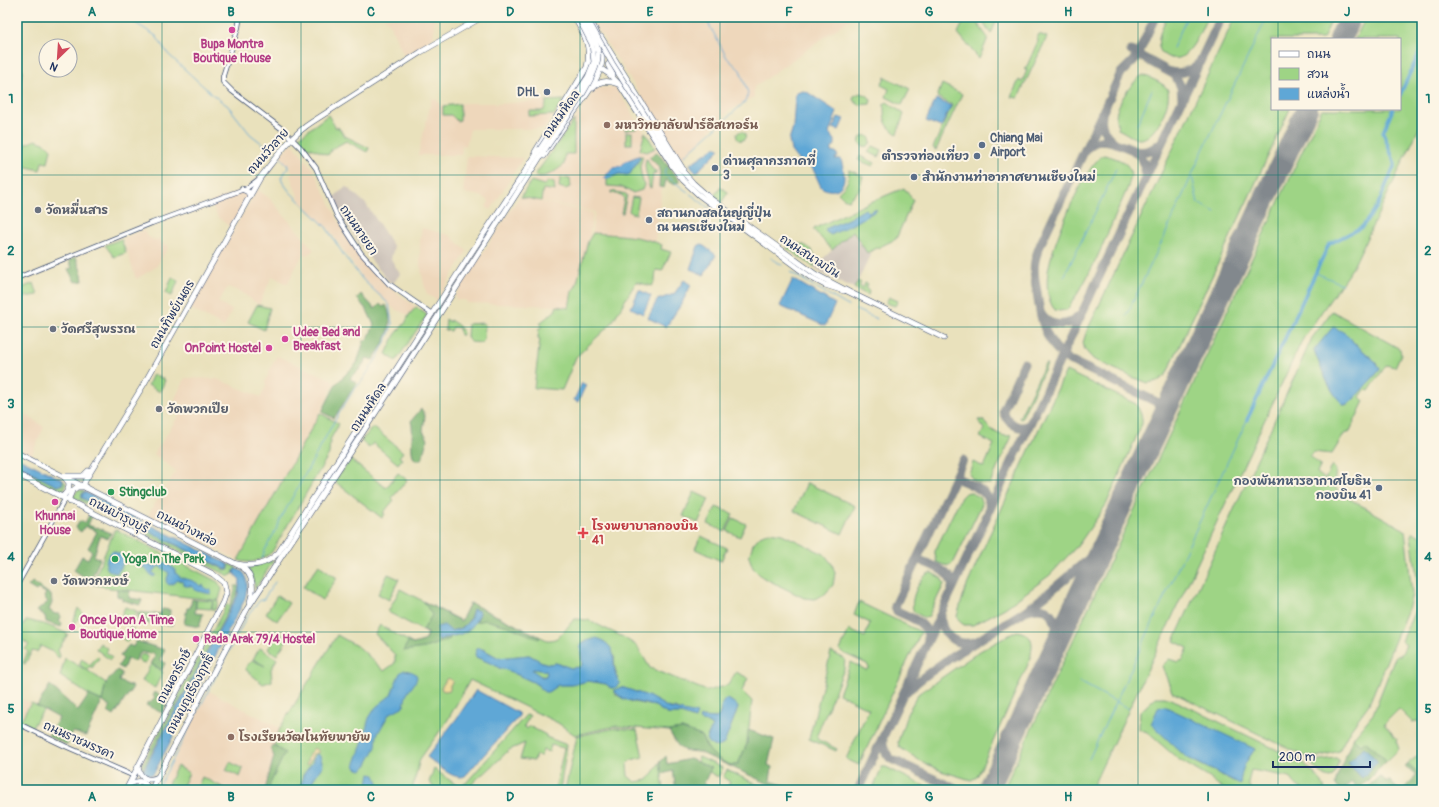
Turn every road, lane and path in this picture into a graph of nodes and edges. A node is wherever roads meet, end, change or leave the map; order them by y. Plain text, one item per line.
1 (240, 17) edge
2 (479, 17) edge
3 (482, 17) edge
4 (574, 17) edge
5 (578, 17) edge
6 (583, 17) edge
7 (588, 17) edge
8 (473, 22) junction
9 (597, 31) junction
10 (602, 55) junction
11 (588, 60) junction
12 (616, 61) junction
13 (600, 69) junction
14 (614, 78) junction
15 (619, 84) junction
16 (572, 92) junction
17 (589, 92) junction
18 (582, 100) junction
19 (292, 138) junction
20 (542, 150) junction
21 (686, 176) junction
22 (260, 178) junction
23 (245, 189) junction
24 (251, 195) junction
25 (508, 198) junction
26 (503, 214) junction
27 (17, 278) edge
28 (849, 292) junction
29 (432, 314) junction
30 (944, 338) dead end
31 (350, 441) junction
32 (355, 444) junction
33 (17, 453) edge
34 (99, 459) junction
35 (17, 474) edge
36 (63, 476) junction
37 (86, 488) junction
38 (66, 499) junction
39 (237, 564) junction
40 (213, 574) joint
41 (17, 585) edge
42 (247, 609) junction
43 (17, 723) edge
44 (138, 766) junction
45 (134, 776) junction
46 (158, 776) junction
47 (130, 784) junction
48 (126, 790) edge
49 (150, 790) edge

1 - 19 street, ถนนหายยา
2 - 8 main road, ถนนวัวลาย
3 - 8 main road, ถนนวัวลาย
4 - 11 main road, ถนนมหิดล
5 - 20 main road, ถนนมหิดล, bridge
6 - 20 main road, ถนนมหิดล, bridge
6 - 21 main road, ถนนสนามบิน, bridge
7 - 9 main road, ถนนมหิดล
8 - 19 main road, ถนนวัวลาย
9 - 10 main road, ถนนมหิดล
9 - 12 main road, ถนนสนามบิน
10 - 11 main road
10 - 12 main road
10 - 13 main road, ถนนมหิดล
11 - 13 main road, ถนนสนามบิน
11 - 16 main road, ถนนมหิดล
12 - 14 main road
12 - 21 main road, ถนนสนามบิน
13 - 14 main road, ถนนสนามบิน
13 - 17 main road, ถนนมหิดล
14 - 15 main road, ถนนสนามบิน
15 - 17 main road
15 - 28 main road, ถนนสนามบิน
16 - 18 main road
16 - 25 main road, ถนนมหิดล
17 - 18 main road, ถนนมหิดล
18 - 26 main road, ถนนมหิดล
19 - 22 main road, ถนนวัวลาย
19 - 29 street, ถนนหายยา
20 - 25 main road, ถนนมหิดล
20 - 26 main road, ถนนมหิดล
21 - 28 main road, ถนนสนามบิน
22 - 23 street, ถนนวัวลาย
22 - 24 main road, ถนนทิพย์เนตร
23 - 24 main road
23 - 27 street, ถนนวัวลาย
24 - 34 main road, ถนนทิพย์เนตร
25 - 29 main road, ถนนมหิดล
26 - 32 main road, ถนนมหิดล
28 - 30 main road, ถนนสนามบิน
29 - 31 main road, ถนนมหิดล
31 - 32 main road
31 - 39 main road, ถนนมหิดล
32 - 42 main road, ถนนมหิดล
33 - 36 main road, ถนนช่างหล่อ
34 - 36 main road, ถนนทิพย์เนตร
34 - 37 main road, ถนนทิพย์เนตร
35 - 38 main road, ถนนบำรุงบุรี
36 - 37 main road, ถนนช่างหล่อ
36 - 38 main road
37 - 38 main road
37 - 39 main road, ถนนช่างหล่อ
38 - 40 main road, ถนนบำรุงบุรี
38 - 41 street
39 - 42 main road, ถนนช่างหล่อ
40 - 44 main road, ถนนอารักษ์
42 - 46 main road, ถนนบุญเรืองฤทธิ์
43 - 45 street, ถนนราชมรรคา
44 - 45 main road, ถนนอารักษ์
44 - 46 main road
45 - 47 main road, ถนนอารักษ์
46 - 49 main road, ถนนบุญเรืองฤทธิ์
47 - 48 main road, ถนนอารักษ์
47 - 49 main road

